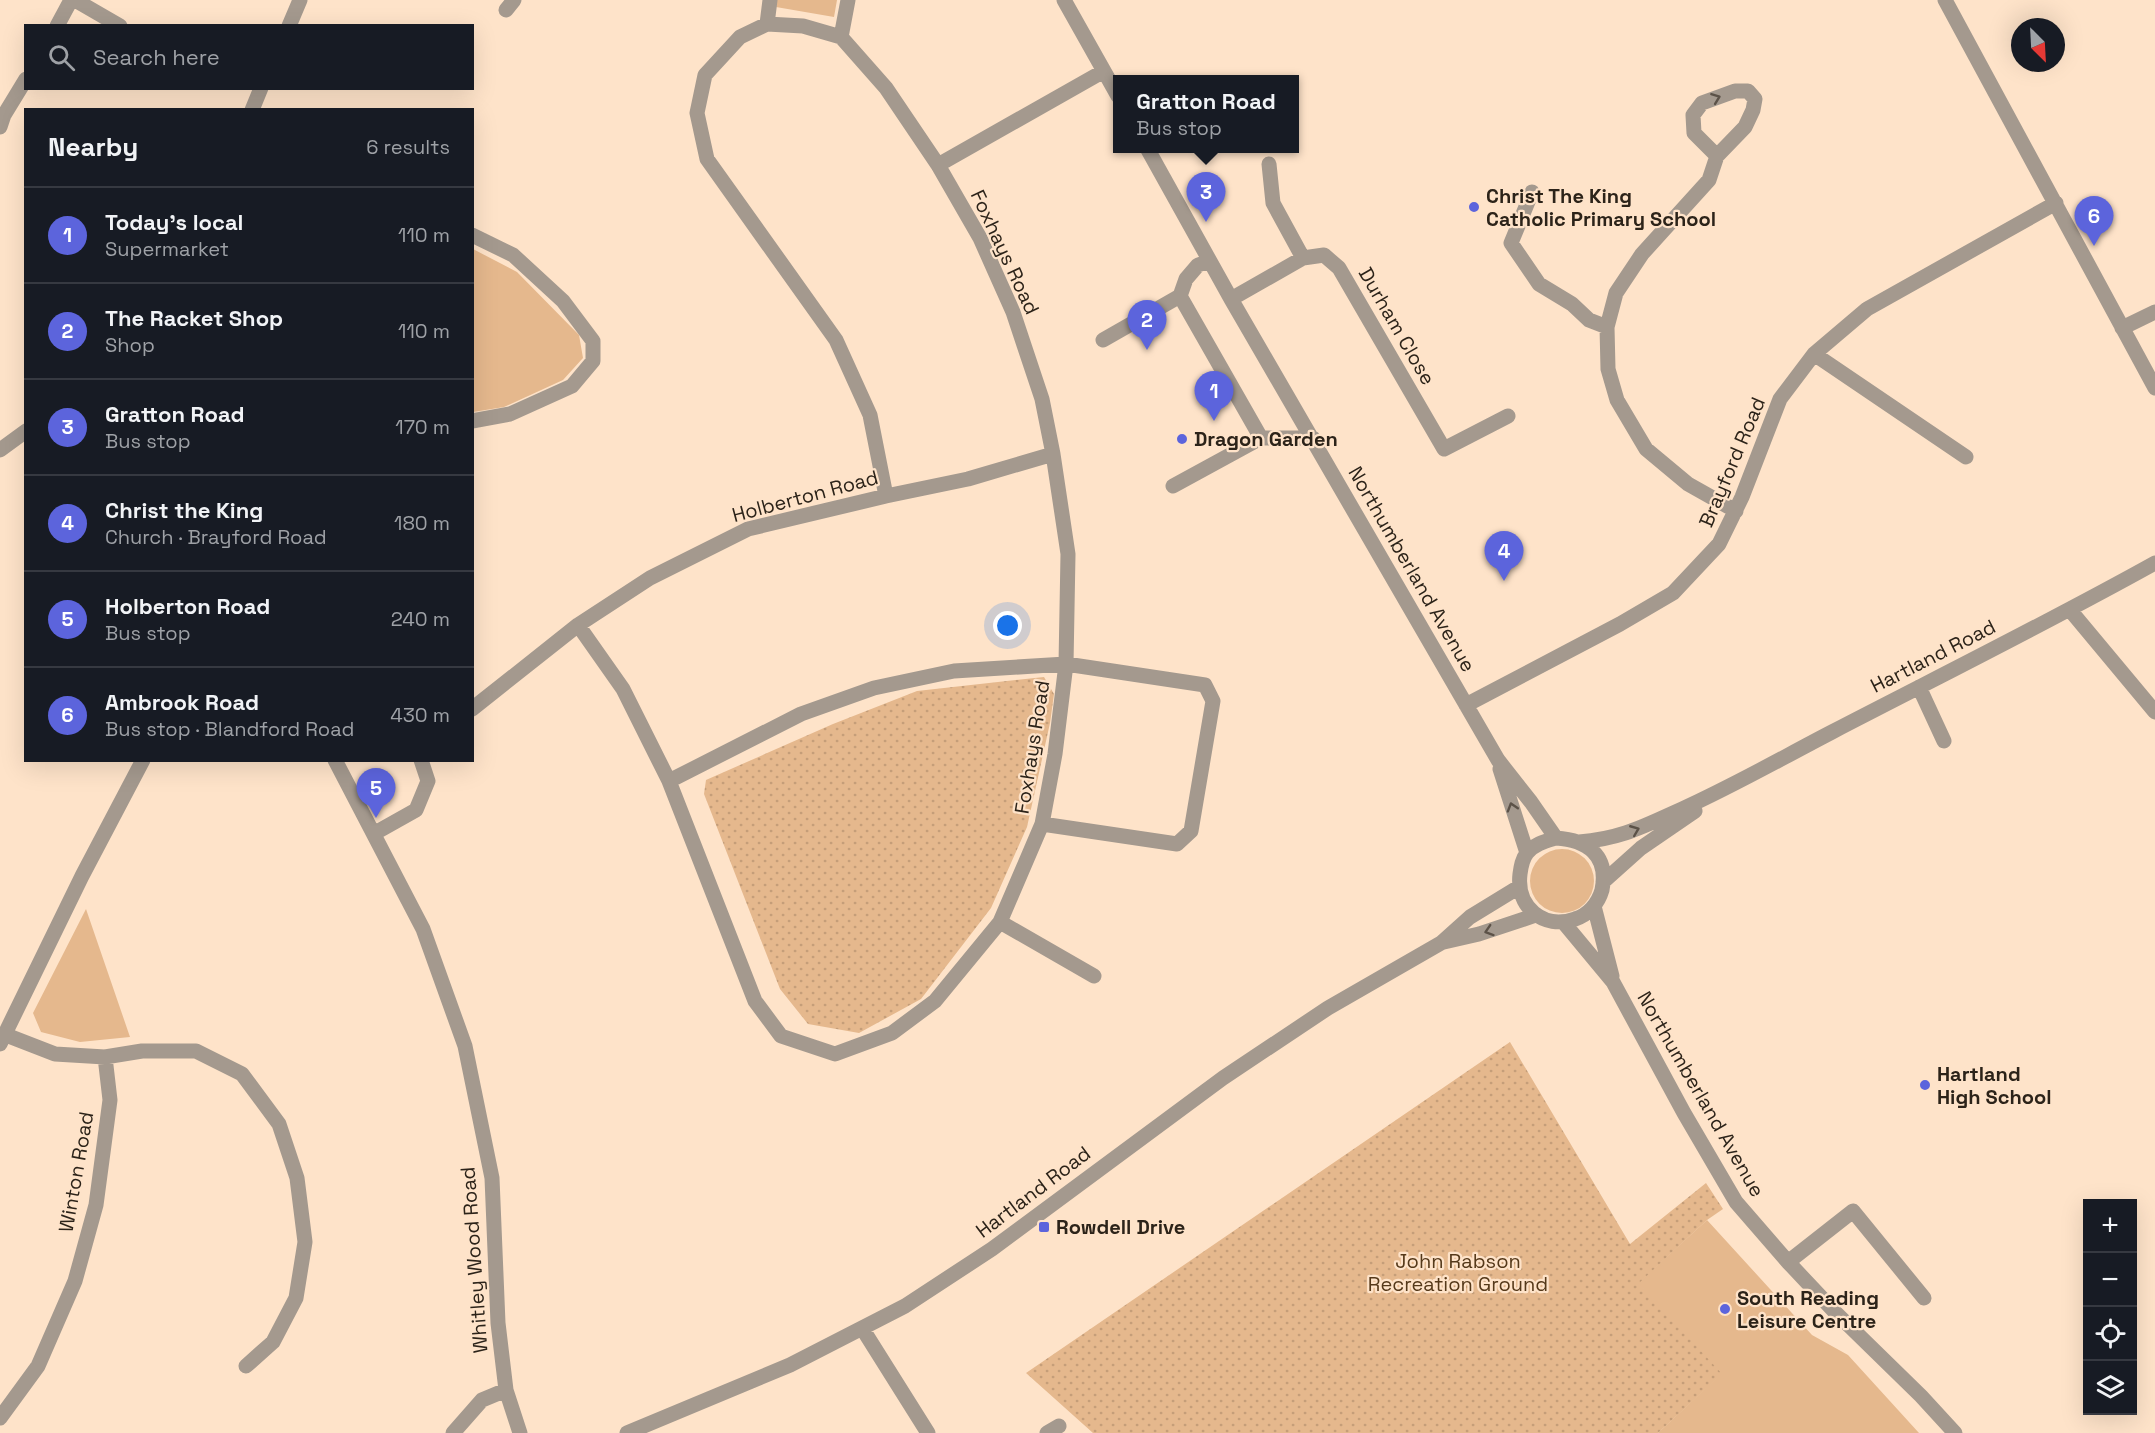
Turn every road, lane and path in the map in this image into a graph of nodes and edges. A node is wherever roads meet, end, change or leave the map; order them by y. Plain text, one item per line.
1 (73, 0) edge
2 (300, 0) edge
3 (770, 0) edge
4 (848, 0) edge
5 (1064, 0) edge
6 (1945, 0) edge
7 (58, 24) edge
8 (116, 24) edge
9 (290, 24) edge
10 (767, 24) junction
11 (840, 37) junction
12 (1104, 71) junction
13 (24, 82) edge
14 (1113, 87) edge
15 (260, 90) edge
16 (253, 108) edge
17 (0, 127) edge
18 (1150, 153) edge
19 (1717, 156) junction
20 (1269, 164) dead end
21 (939, 165) junction
22 (1532, 192) dead end
23 (2056, 203) junction
24 (474, 236) edge
25 (1303, 258) junction
26 (1210, 261) junction
27 (1180, 296) junction
28 (1231, 299) junction
29 (2155, 312) edge
30 (1607, 327) junction
31 (2122, 328) junction
32 (1103, 340) dead end
33 (1814, 354) junction
34 (2155, 388) edge
35 (1509, 416) dead end
36 (474, 422) edge
37 (24, 432) edge
38 (1261, 438) junction
39 (1313, 438) junction
40 (0, 450) edge
41 (1053, 454) junction
42 (1966, 457) dead end
43 (1173, 486) dead end
44 (886, 496) junction
45 (1736, 511) junction
46 (2155, 562) edge
47 (2070, 610) junction
48 (578, 625) junction
49 (1066, 664) junction
50 (1919, 687) junction
51 (1466, 705) junction
52 (474, 708) edge
53 (2155, 712) edge
54 (1944, 741) dead end
55 (1498, 760) junction
56 (143, 762) edge
57 (336, 762) edge
58 (422, 762) edge
59 (669, 781) junction
60 (1730, 787) junction
61 (1042, 824) junction
62 (375, 833) junction
63 (1556, 838) junction
64 (1579, 842) junction
65 (1527, 853) junction
66 (1603, 882) junction
67 (1519, 887) junction
68 (1594, 906) junction
69 (1536, 915) junction
70 (1000, 922) junction
71 (1564, 922) junction
72 (1441, 943) junction
73 (1094, 976) dead end
74 (1613, 982) junction
75 (3, 1040) edge
76 (105, 1057) junction
77 (1788, 1262) junction
78 (1924, 1298) dead end
79 (862, 1328) junction
80 (246, 1366) dead end
81 (506, 1390) junction
82 (0, 1418) edge
83 (453, 1433) edge
84 (520, 1433) edge
85 (627, 1433) edge
86 (928, 1433) edge
87 (1955, 1433) edge

1 - 7 street
1 - 8 street
2 - 9 street
3 - 10 street
4 - 11 street
5 - 12 street
6 - 23 street
10 - 11 street
10 - 44 street
11 - 21 street, Foxhays Road
12 - 14 street
12 - 21 street
13 - 17 street
15 - 16 street
18 - 26 street, Northumberland Avenue
19 -> 19 street
19 - 30 street
20 - 25 street
21 - 41 street, Foxhays Road
22 - 30 street
23 - 31 street
23 - 33 street, Brayford Road
24 - 36 street
25 - 28 street
25 - 35 street, Durham Close
26 - 27 street
26 - 28 street, Northumberland Avenue
27 - 32 street
27 - 38 street
28 - 39 street, Northumberland Avenue
29 - 31 street
30 - 45 street
31 - 34 street
33 - 42 street
33 - 45 street, Brayford Road
37 - 40 street
38 - 39 street
38 - 43 street
39 - 51 street, Northumberland Avenue
41 - 44 street, Holberton Road
41 - 49 street, Foxhays Road
44 - 48 street, Holberton Road
45 - 51 street, Brayford Road
46 - 47 street, Hartland Road
47 - 50 street, Hartland Road
47 - 53 street
48 - 52 street, Holberton Road
48 - 59 street, Foxhays Road
49 - 59 street
49 - 61 street, Foxhays Road
49 - 61 street
50 - 54 street
50 - 60 street, Hartland Road
51 - 55 street, Northumberland Avenue
55 - 63 street, Northumberland Avenue
65 -> 55 street, Northumberland Avenue
56 - 75 street
57 - 62 street, Whitley Wood Road
58 - 62 street
59 - 70 street, Foxhays Road
64 -> 60 street, Hartland Road
60 - 66 street, Hartland Road
61 - 70 street, Foxhays Road
62 - 81 street, Whitley Wood Road
63 - 64 street
63 - 65 street
64 - 66 street
65 - 67 street
66 - 68 street
67 - 69 street
67 - 72 street, Hartland Road
68 - 71 street
68 - 74 street, Northumberland Avenue
69 - 71 street
69 -> 72 street, Hartland Road
70 - 73 street
71 - 74 street, Northumberland Avenue
72 - 79 street, Hartland Road
74 - 77 street, Northumberland Avenue
75 - 76 street
76 - 80 street
76 - 82 street, Winton Road
77 - 78 street
77 - 87 street, Northumberland Avenue
79 - 85 street, Hartland Road
79 - 86 street
81 - 83 street
81 - 84 street, Whitley Wood Road

